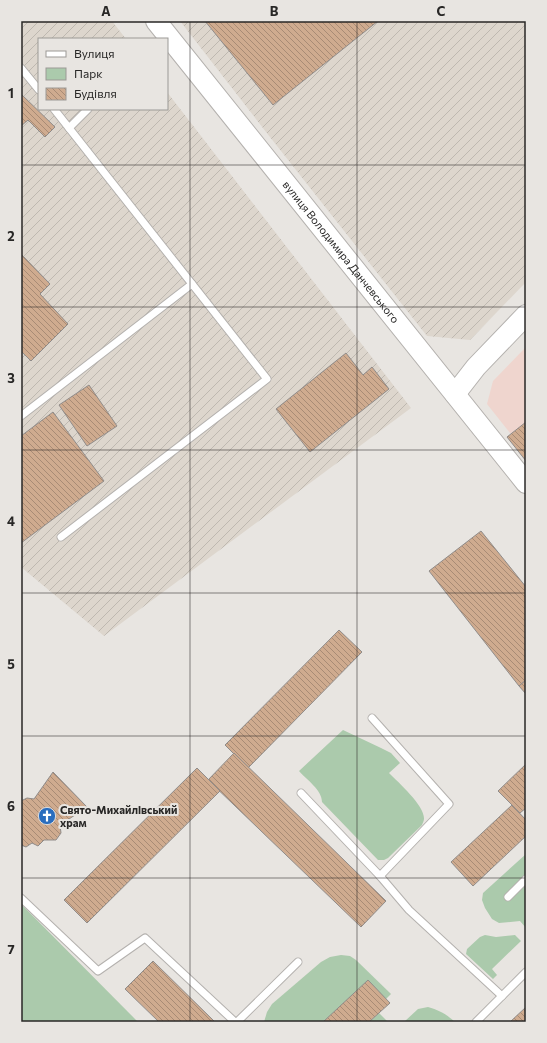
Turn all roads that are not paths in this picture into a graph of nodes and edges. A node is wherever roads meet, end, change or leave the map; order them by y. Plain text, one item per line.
1 (160, 29) edge
2 (167, 38) edge
3 (168, 39) edge
4 (21, 68) edge
5 (38, 89) edge
6 (55, 110) edge
7 (87, 110) edge
8 (69, 128) junction
9 (192, 284) junction
10 (526, 316) edge
11 (455, 394) junction
12 (21, 416) edge
13 (526, 483) edge
14 (61, 537) dead end
15 (372, 718) dead end
16 (301, 793) dead end
17 (380, 876) junction
18 (526, 879) edge
19 (508, 897) dead end
20 (21, 898) edge
21 (298, 962) dead end
22 (526, 972) edge
23 (502, 996) junction
24 (236, 1022) edge
25 (476, 1022) edge

1 - 2 street, вулиця Володимира Данчевського
3 - 11 street, вулиця Володимира Данчевського
4 - 5 lane
6 - 8 lane
7 - 8 lane
8 - 9 lane
9 - 12 lane
9 - 14 lane
10 - 11 street
11 - 13 street, вулиця Володимира Данчевського
15 - 17 lane
16 - 17 lane
17 - 23 lane
18 - 19 lane
20 - 24 lane
21 - 24 lane
22 - 23 lane
23 - 25 lane

